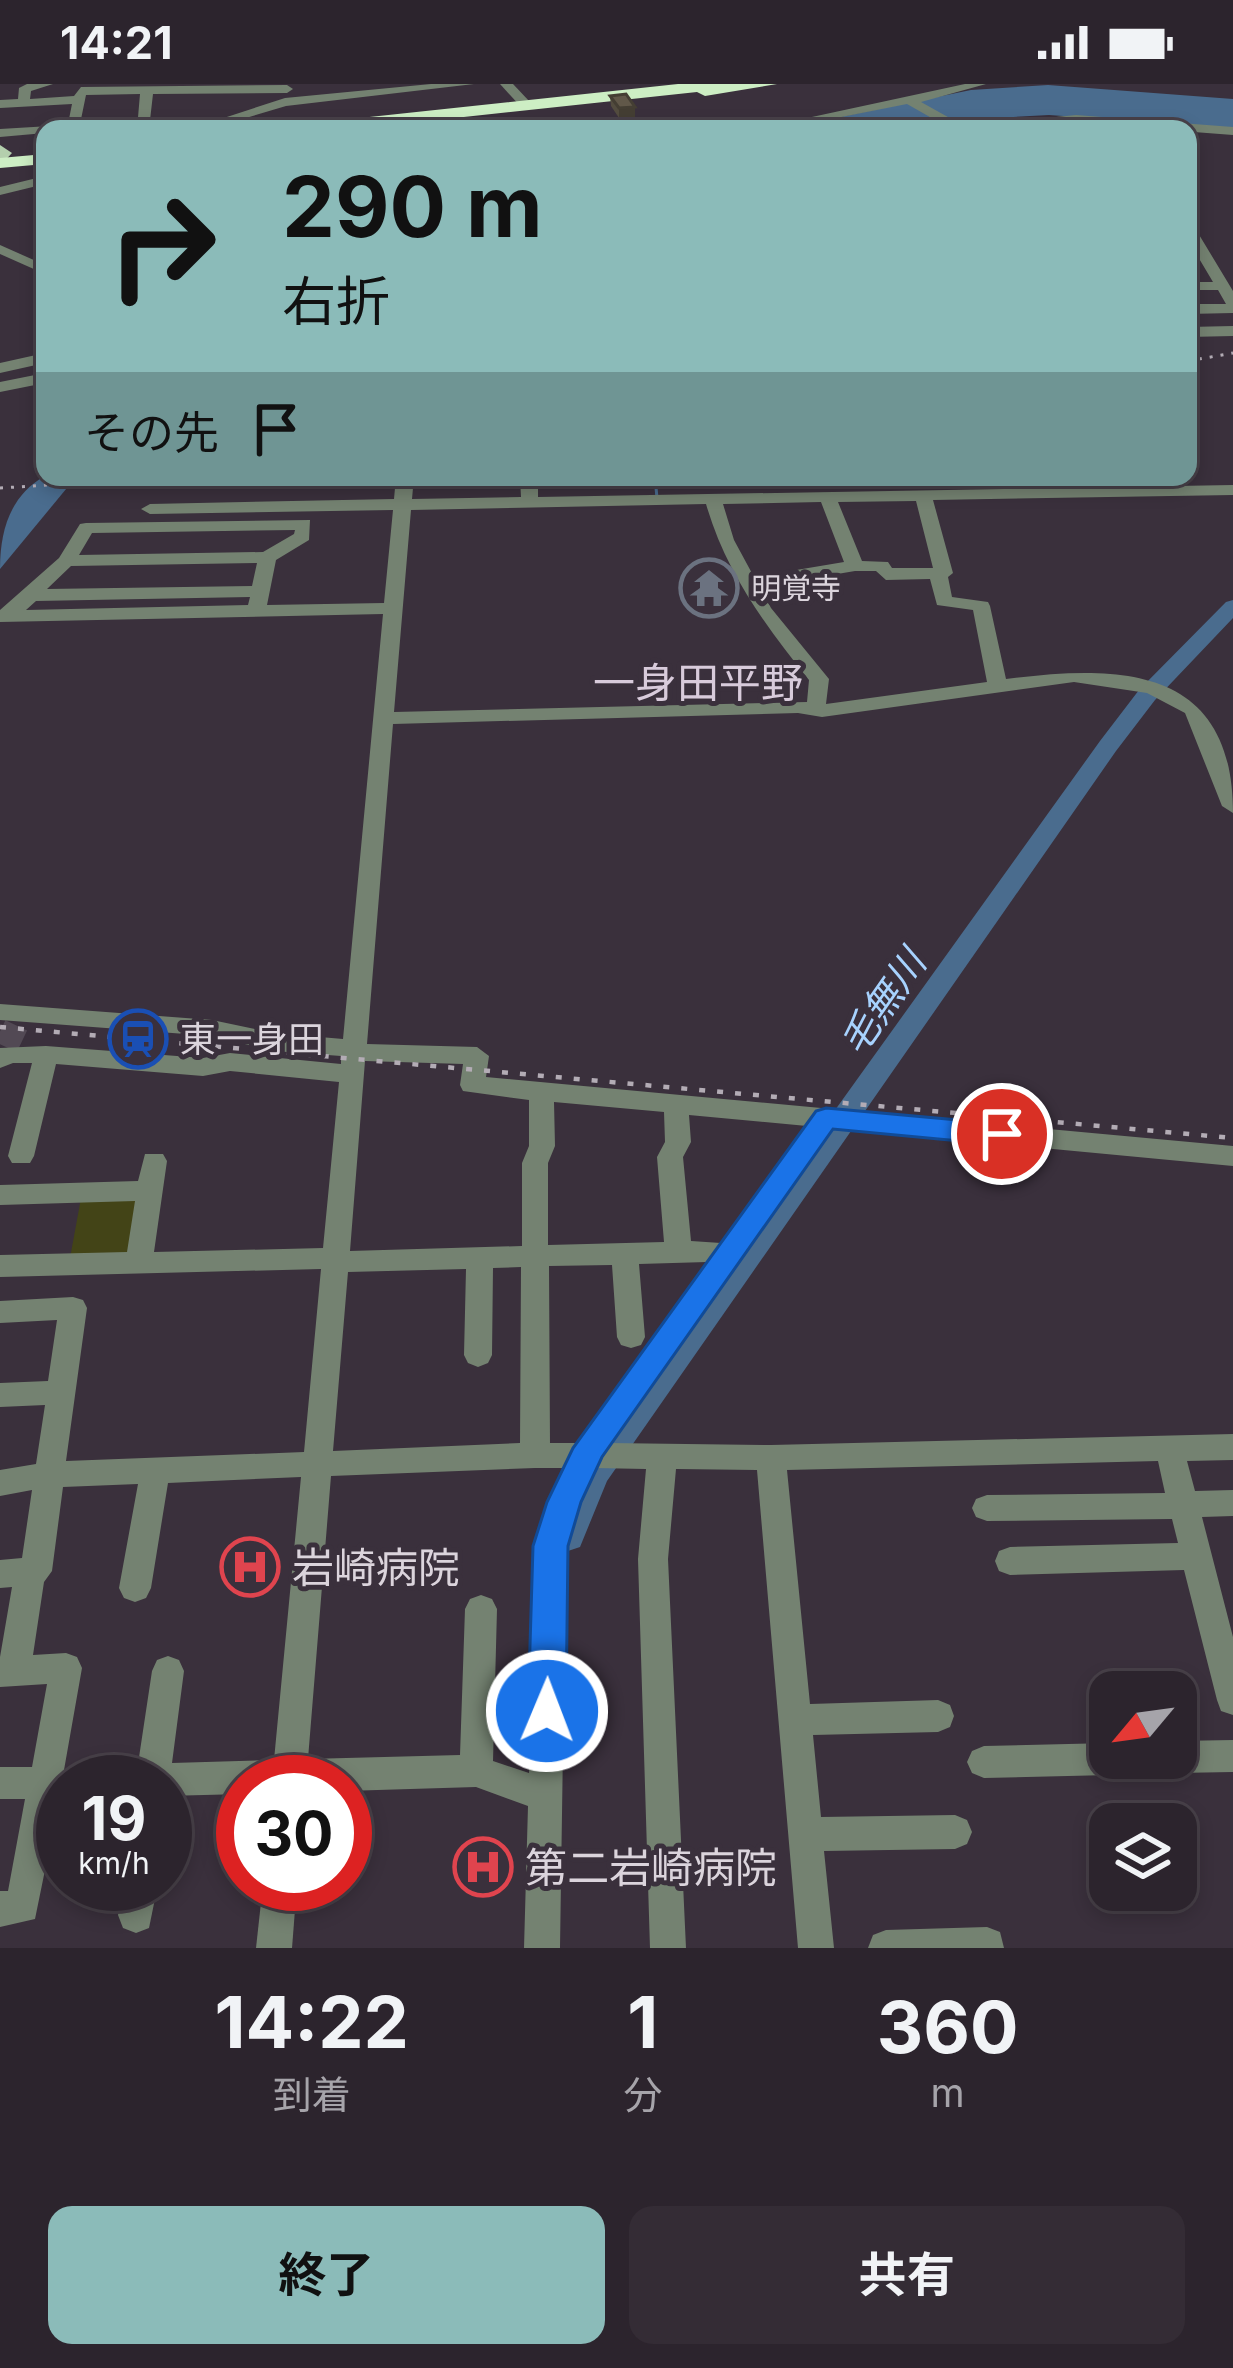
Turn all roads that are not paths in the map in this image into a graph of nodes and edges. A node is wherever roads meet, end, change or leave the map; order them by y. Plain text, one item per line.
1 (47, 84) edge
2 (322, 84) edge
3 (335, 84) edge
4 (468, 84) edge
5 (506, 84) edge
6 (726, 84) edge
7 (769, 84) edge
8 (980, 84) edge
9 (438, 86) edge
10 (98, 87) edge
11 (177, 87) edge
12 (200, 87) edge
13 (236, 87) edge
14 (140, 88) edge
15 (295, 90) edge
16 (261, 91) junction
17 (354, 99) junction
18 (77, 100) junction
19 (910, 100) junction
20 (24, 103) junction
21 (0, 104) edge
22 (526, 105) junction
23 (268, 106) junction
24 (78, 120) edge
25 (143, 120) edge
26 (224, 120) edge
27 (371, 120) edge
28 (413, 120) edge
29 (423, 120) edge
30 (808, 120) edge
31 (946, 120) edge
32 (1055, 120) edge
33 (1100, 120) edge
34 (1197, 128) edge
35 (36, 130) edge
36 (1233, 131) edge
37 (0, 133) edge
38 (1, 158) edge
39 (36, 160) edge
40 (36, 182) edge
41 (0, 191) edge
42 (1197, 243) edge
43 (0, 249) edge
44 (1210, 264) junction
45 (1197, 265) edge
46 (36, 266) edge
47 (1197, 286) edge
48 (1222, 286) junction
49 (1233, 306) edge
50 (1197, 308) edge
51 (1233, 331) edge
52 (1197, 332) edge
53 (36, 360) edge
54 (0, 368) edge
55 (36, 381) edge
56 (0, 387) edge
57 (404, 486) edge
58 (529, 486) edge
59 (1233, 490) edge
60 (922, 496) junction
61 (828, 498) junction
62 (713, 500) junction
63 (530, 503) junction
64 (403, 505) junction
65 (150, 509) dead end
66 (267, 557) junction
67 (66, 561) junction
68 (854, 566) junction
69 (938, 573) junction
70 (750, 583) junction
71 (35, 596) junction
72 (259, 601) junction
73 (394, 608) junction
74 (4, 616) edge
75 (998, 687) junction
76 (816, 709) junction
77 (384, 718) junction
78 (1233, 806) edge
79 (0, 1012) edge
80 (240, 1036) junction
81 (5, 1053) edge
82 (46, 1055) junction
83 (353, 1058) junction
84 (230, 1062) junction
85 (542, 1092) junction
86 (676, 1104) junction
87 (826, 1118) junction
88 (21, 1156) dead end
89 (1233, 1156) edge
90 (154, 1161) dead end
91 (150, 1191) junction
92 (0, 1195) edge
93 (678, 1252) junction
94 (714, 1252) dead end
95 (625, 1254) junction
96 (536, 1256) junction
97 (480, 1258) junction
98 (334, 1260) junction
99 (140, 1262) junction
100 (0, 1266) edge
101 (0, 1312) edge
102 (632, 1337) dead end
103 (478, 1355) dead end
104 (60, 1391) junction
105 (0, 1396) edge
106 (1233, 1447) edge
107 (1168, 1448) junction
108 (535, 1455) junction
109 (588, 1456) junction
110 (662, 1458) junction
111 (771, 1458) junction
112 (317, 1462) junction
113 (155, 1470) junction
114 (48, 1475) junction
115 (0, 1484) edge
116 (1233, 1503) edge
117 (1181, 1505) junction
118 (987, 1508) dead end
119 (1195, 1556) junction
120 (1010, 1561) dead end
121 (15, 1573) edge
122 (135, 1588) dead end
123 (481, 1610) dead end
124 (168, 1671) dead end
125 (8, 1672) edge
126 (1233, 1700) edge
127 (938, 1716) dead end
128 (796, 1720) junction
129 (58, 1755) edge
130 (158, 1755) edge
131 (291, 1755) edge
132 (1233, 1756) edge
133 (1197, 1757) edge
134 (1089, 1759) edge
135 (984, 1762) dead end
136 (476, 1771) junction
137 (372, 1776) edge
138 (0, 1783) edge
139 (36, 1784) edge
140 (545, 1795) junction
141 (955, 1832) dead end
142 (807, 1834) junction
143 (36, 1857) edge
144 (0, 1909) edge
145 (277, 1911) edge
146 (987, 1945) dead end
147 (274, 1948) edge
148 (542, 1948) edge
149 (668, 1948) edge
150 (816, 1948) edge
151 (886, 1948) edge

1 - 20 street
2 - 15 street
3 - 17 street
4 - 9 street
5 - 22 street
6 - 22 highway
7 - 29 highway
8 - 19 street
9 - 17 street
10 - 14 street
10 - 18 street
11 - 12 street
11 - 14 street
12 - 13 street
13 - 16 street
14 - 25 street
15 - 16 street
15 - 17 street
15 - 23 street
16 - 23 street
17 - 27 street
18 - 20 street
18 - 24 street
19 - 30 street
19 - 31 street
20 - 21 street
22 - 28 highway
23 - 26 street
32 - 33 street
34 - 36 street
35 - 37 street
38 - 39 highway
40 - 41 street
42 - 44 street
43 - 46 street
44 - 45 street
44 - 48 street
47 - 48 street
48 - 49 street
49 - 50 street
51 - 52 street
53 - 54 street
55 - 56 street
57 - 64 street
58 - 63 street
59 - 60 street
60 - 61 street
60 - 69 street
61 - 62 street
61 - 68 street
62 - 63 street
62 - 70 street
63 - 64 street
64 - 65 street
64 - 73 street
66 - 67 street
66 - 67 street
66 - 72 street
67 - 71 street
68 - 69 street
68 - 70 street
69 - 75 street
70 - 76 street
71 - 72 street
71 - 74 street
72 - 73 street
72 - 74 street
73 - 77 street
75 - 76 street
75 - 78 street
76 - 77 street
77 - 83 street
79 - 80 street
80 - 83 street
80 - 84 street
81 - 82 street
82 - 84 street
82 - 88 street
83 - 84 street
83 - 85 street
83 - 98 street
85 - 86 street
85 - 96 street
86 - 87 street
86 - 93 street
87 - 89 street
87 - 109 street
90 - 91 street
91 - 92 street
91 - 99 street
93 - 94 street
93 - 95 street
95 - 96 street
95 - 102 street
96 - 97 street
96 - 108 street
97 - 98 street
97 - 103 street
98 - 99 street
98 - 112 street
99 - 100 street
101 - 104 street
104 - 105 street
104 - 114 street
106 - 107 street
107 - 111 street
107 - 117 street
108 - 109 street
108 - 112 street
109 - 110 street
109 - 140 street
110 - 111 street
110 - 149 street
111 - 128 street
112 - 113 street
112 - 131 street
113 - 114 street
113 - 122 street
114 - 115 street
114 - 121 street
116 - 117 street
117 - 118 street
117 - 119 street
119 - 120 street
119 - 126 street
121 - 125 street
123 - 136 street
124 - 130 street
125 - 129 street
127 - 128 street
128 - 142 street
132 - 133 street
134 - 135 street
136 - 137 street
136 - 140 street
138 - 139 street
140 - 148 street
141 - 142 street
142 - 150 street
143 - 144 street
145 - 147 street
146 - 151 street

